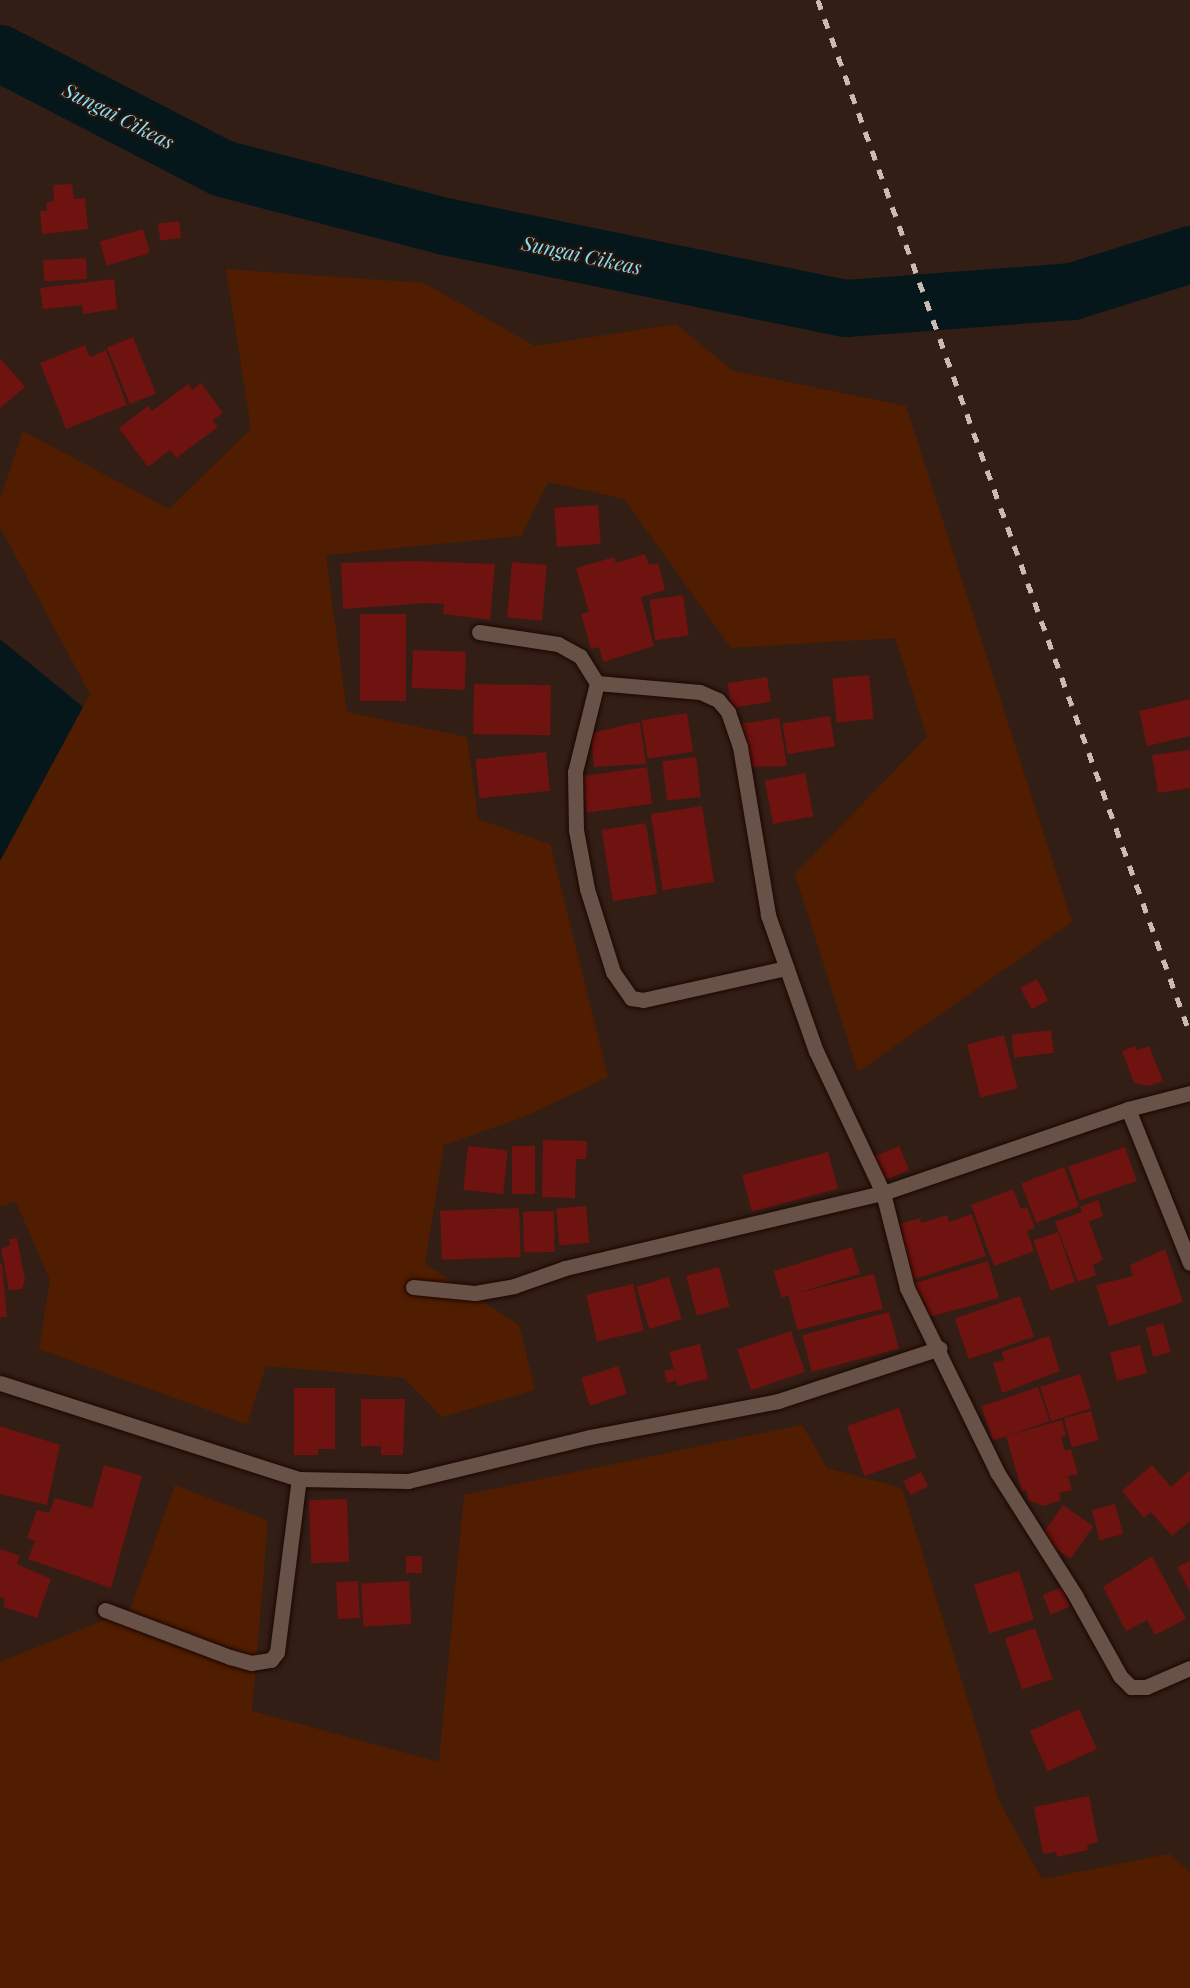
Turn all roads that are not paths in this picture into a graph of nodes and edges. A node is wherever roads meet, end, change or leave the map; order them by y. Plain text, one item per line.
1 (479, 632) dead end
2 (597, 683) junction
3 (786, 968) junction
4 (1190, 1093) edge
5 (1128, 1109) junction
6 (883, 1193) junction
7 (1190, 1263) edge
8 (413, 1287) dead end
9 (940, 1348) junction
10 (1, 1384) edge
11 (299, 1479) junction
12 (105, 1610) dead end
13 (1190, 1668) edge

1 - 2 street
2 - 3 street
2 - 3 street
3 - 6 street
4 - 5 street
5 - 6 street
5 - 7 street
6 - 8 street
6 - 9 street
9 - 11 street
9 - 13 street
10 - 11 street
11 - 12 street

